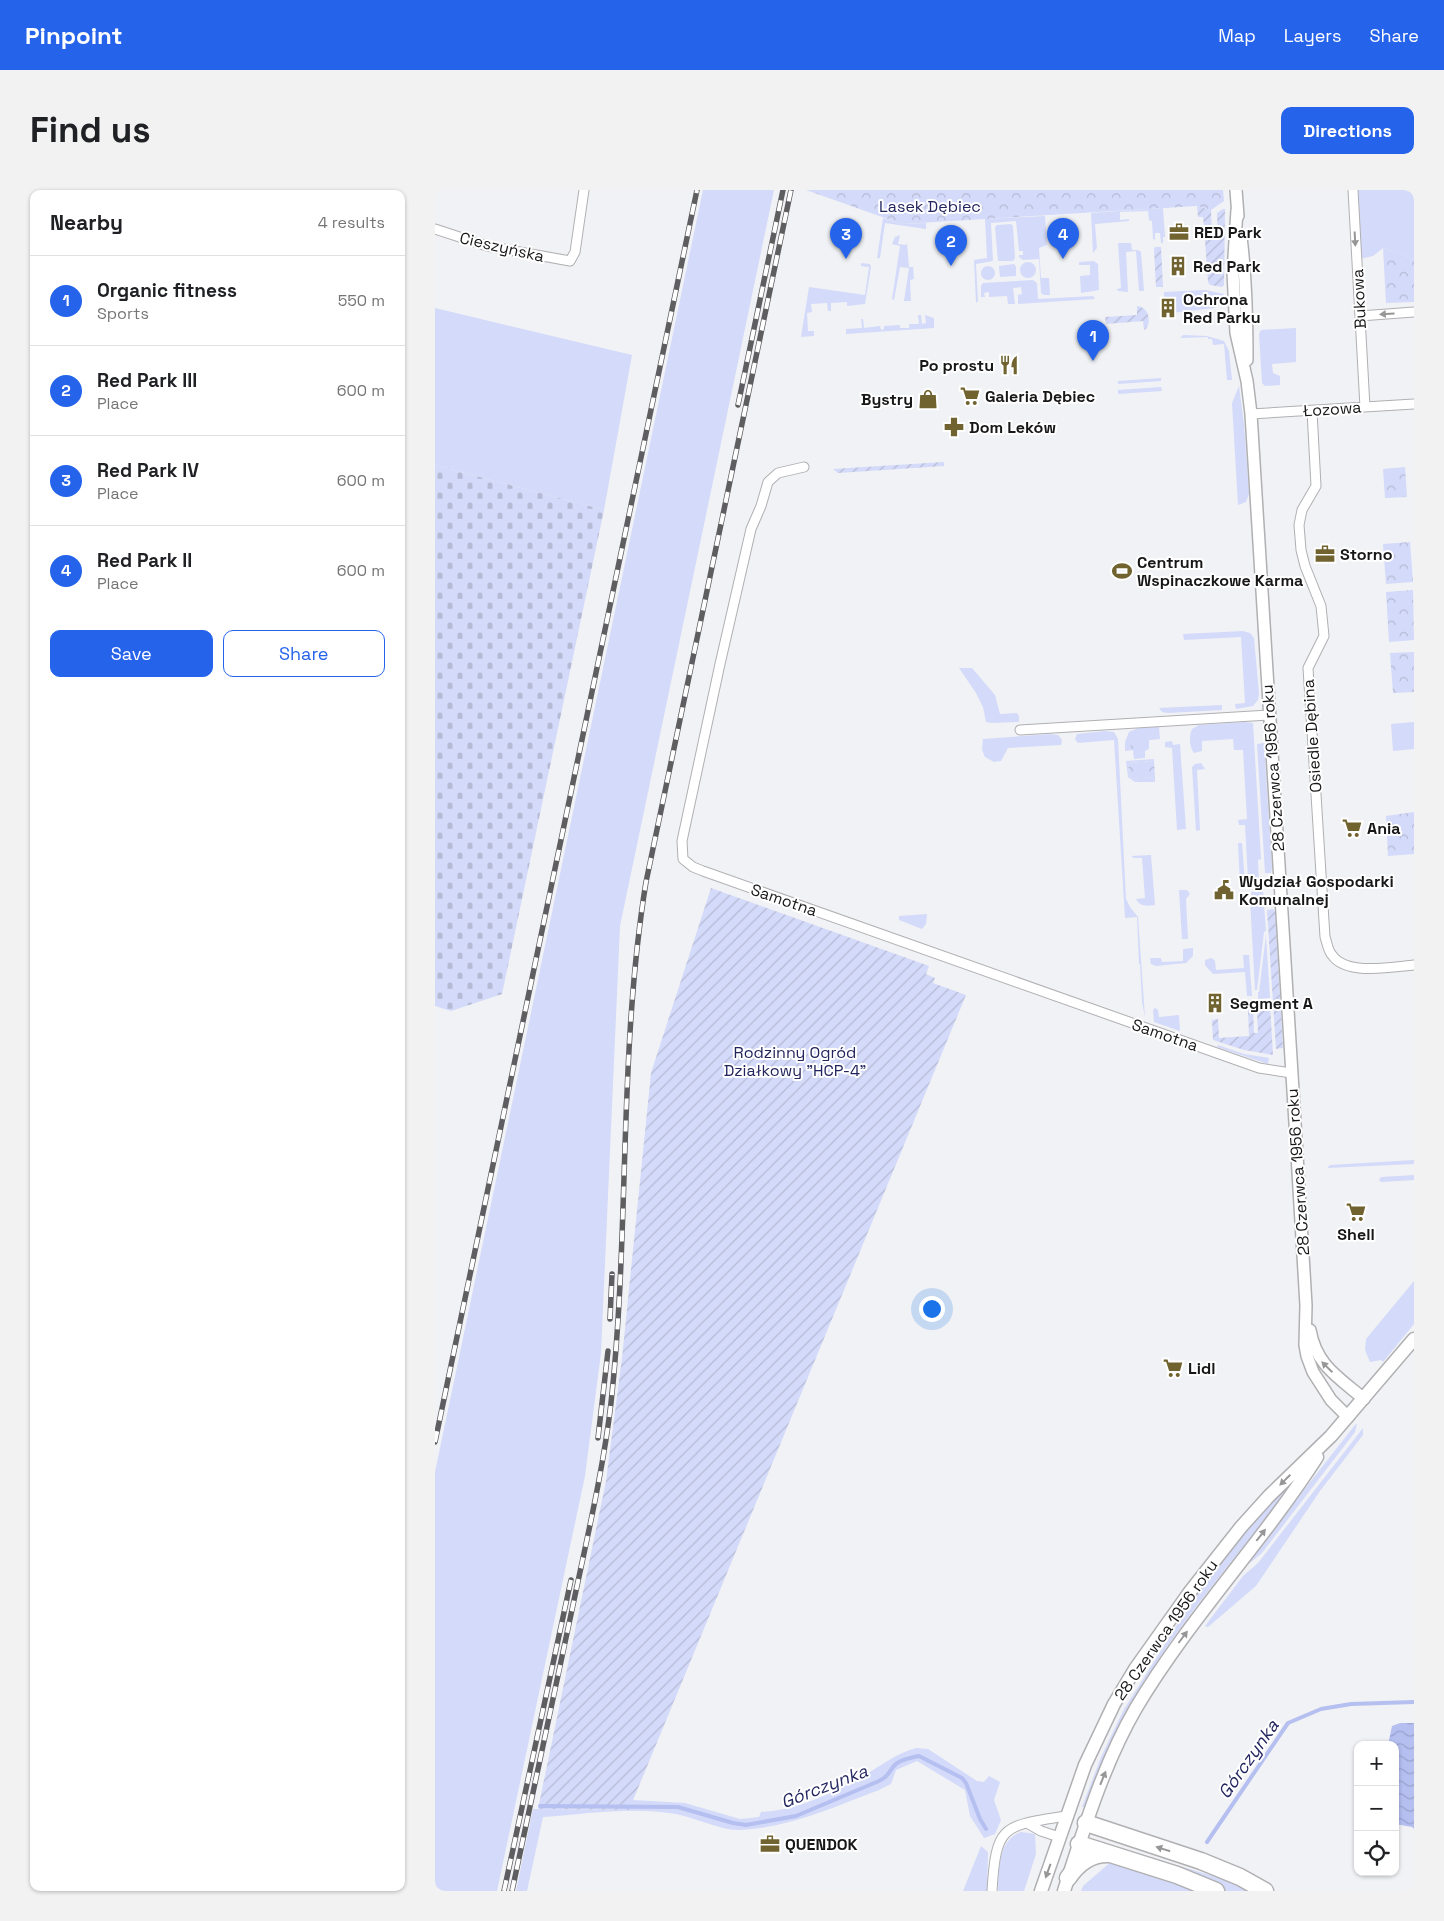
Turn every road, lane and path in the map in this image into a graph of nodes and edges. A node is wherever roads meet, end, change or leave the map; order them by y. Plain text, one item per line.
1 (584, 190) edge
2 (1236, 190) edge
3 (1241, 190) edge
4 (1353, 190) edge
5 (435, 229) edge
6 (1414, 312) edge
7 (1360, 316) junction
8 (1414, 404) edge
9 (1365, 407) junction
10 (1312, 411) junction
11 (1251, 414) junction
12 (804, 468) dead end
13 (1269, 715) junction
14 (1021, 730) dead end
15 (1414, 965) edge
16 (1291, 1074) junction
17 (1306, 1305) junction
18 (1414, 1339) edge
19 (1364, 1399) junction
20 (1348, 1417) junction
21 (1327, 1440) junction
22 (1066, 1816) junction
23 (1027, 1824) junction
24 (1086, 1824) junction
25 (1059, 1837) junction
26 (1077, 1852) junction
27 (1111, 1854) junction
28 (1066, 1884) edge
29 (992, 1891) edge
30 (1041, 1891) edge
31 (1216, 1891) edge
32 (1265, 1891) edge

1 - 5 street, Cieszyńska
2 - 3 street
2 - 11 street, 28 Czerwca 1956 roku
4 -> 7 street, Bukowa
6 -> 7 street
7 - 9 street, Bukowa
8 - 9 street, Łozowa
9 - 10 street, Łozowa
10 - 11 street, Łozowa
10 - 15 street, Osiedle Dębina
11 - 13 street, 28 Czerwca 1956 roku
12 - 16 street, Samotna
13 - 14 street
13 - 16 street, 28 Czerwca 1956 roku
16 - 17 street, 28 Czerwca 1956 roku
19 -> 17 street, 28 Czerwca 1956 roku
17 - 20 street, 28 Czerwca 1956 roku
18 - 19 main road
19 - 20 main road, 28 Czerwca 1956 roku
20 - 21 main road, 28 Czerwca 1956 roku
21 -> 22 main road, 28 Czerwca 1956 roku
24 -> 21 main road, 28 Czerwca 1956 roku
22 - 23 street
22 - 24 main road
22 - 25 main road, 28 Czerwca 1956 roku
23 - 25 street
23 - 29 street
24 - 26 main road, 28 Czerwca 1956 roku
32 -> 24 highway
25 - 26 main road
25 -> 30 main road, 28 Czerwca 1956 roku
26 - 27 highway
26 - 28 main road, 28 Czerwca 1956 roku
27 - 28 highway
27 - 31 highway

